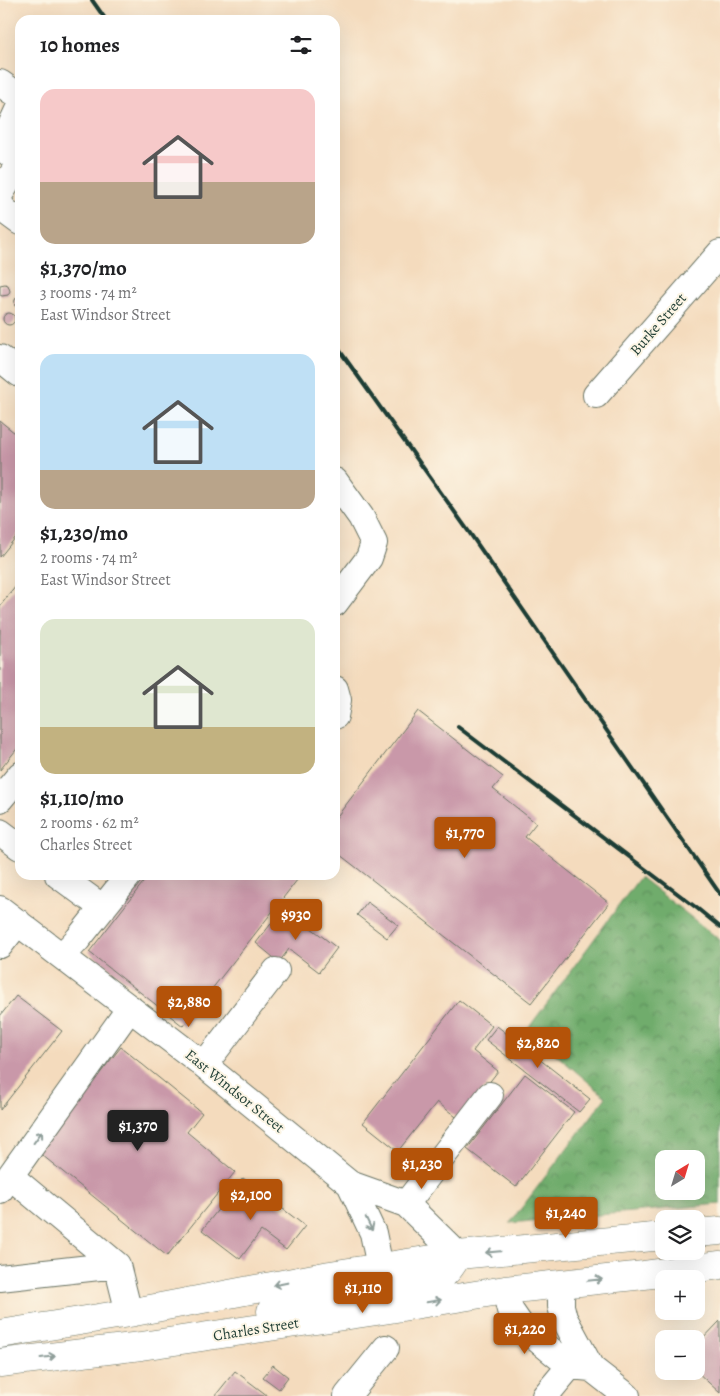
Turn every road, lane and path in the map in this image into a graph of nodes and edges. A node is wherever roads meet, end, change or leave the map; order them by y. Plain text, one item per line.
1 (0, 83) edge
2 (15, 94) edge
3 (15, 116) edge
4 (15, 158) edge
5 (15, 170) edge
6 (0, 194) edge
7 (0, 204) edge
8 (15, 219) edge
9 (720, 253) edge
10 (0, 358) edge
11 (15, 370) edge
12 (596, 395) dead end
13 (340, 488) edge
14 (340, 596) edge
15 (15, 781) edge
16 (0, 799) edge
17 (0, 832) edge
18 (15, 843) edge
19 (65, 880) edge
20 (126, 880) edge
21 (103, 908) junction
22 (9, 916) edge
23 (0, 945) edge
24 (62, 956) junction
25 (276, 971) dead end
26 (130, 1008) junction
27 (204, 1065) junction
28 (490, 1095) dead end
29 (5, 1183) edge
30 (350, 1184) junction
31 (406, 1204) junction
32 (720, 1231) edge
33 (705, 1232) edge
34 (655, 1237) edge
35 (655, 1249) edge
36 (458, 1255) junction
37 (720, 1265) edge
38 (117, 1266) junction
39 (380, 1267) junction
40 (0, 1278) edge
41 (564, 1284) junction
42 (505, 1290) junction
43 (129, 1312) junction
44 (0, 1334) edge
45 (223, 1334) junction
46 (386, 1348) dead end
47 (0, 1363) edge
48 (581, 1367) junction
49 (347, 1396) edge
50 (545, 1396) edge
51 (627, 1396) edge

1 - 2 street
3 - 4 street
5 - 6 street
7 - 8 street
9 - 12 street, Burke Street
10 - 11 street
13 - 14 street
15 - 16 street
17 - 18 street
19 - 21 street
20 - 21 street
21 - 24 street
22 - 23 street
22 - 24 street, East Windsor Street
24 - 26 street, East Windsor Street
25 - 27 street
26 - 27 street, East Windsor Street
29 -> 26 street
27 - 30 street, East Windsor Street
28 - 31 street
29 - 38 street
30 - 31 street, East Windsor Street
30 -> 39 street, East Windsor Street
31 - 36 street, East Windsor Street
32 - 33 main road
34 -> 36 main road
35 - 42 main road
36 - 39 main road
36 - 45 main road
41 -> 37 main road, Charles Street
38 - 40 street
38 - 43 street
39 -> 43 main road
41 - 42 main road, Charles Street
41 - 48 street
45 -> 42 main road, Charles Street
42 - 48 street
43 - 44 main road
47 -> 45 main road, Charles Street
46 - 49 street
48 - 50 street
48 - 51 street

